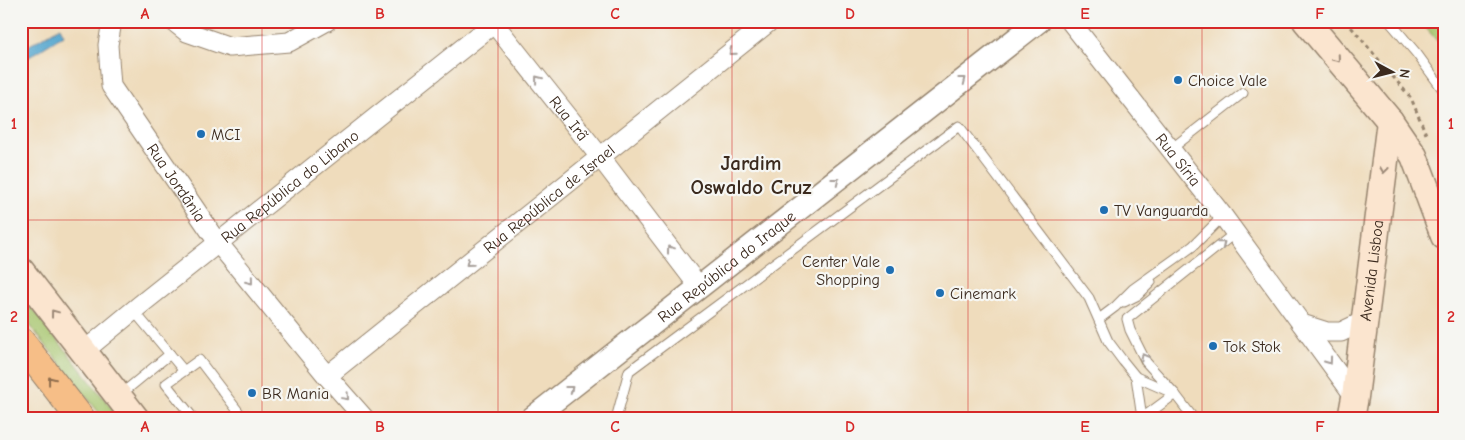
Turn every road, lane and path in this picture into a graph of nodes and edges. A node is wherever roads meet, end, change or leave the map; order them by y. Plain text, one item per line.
1 (112, 21) edge
2 (173, 21) edge
3 (327, 21) edge
4 (770, 21) edge
5 (1038, 21) edge
6 (1070, 21) edge
7 (1306, 21) edge
8 (1346, 21) edge
9 (1389, 21) edge
10 (495, 22) edge
11 (1444, 91) edge
12 (1243, 93) dead end
13 (1390, 121) junction
14 (1429, 139) dead end
15 (1171, 149) junction
16 (601, 158) junction
17 (1223, 216) junction
18 (1235, 233) junction
19 (1444, 236) edge
20 (219, 244) junction
21 (21, 271) edge
22 (700, 288) junction
23 (134, 310) junction
24 (1099, 319) junction
25 (1364, 322) junction
26 (1302, 324) junction
27 (21, 342) edge
28 (83, 352) junction
29 (170, 354) junction
30 (184, 371) junction
31 (327, 376) junction
32 (1136, 377) junction
33 (1174, 394) junction
34 (118, 396) junction
35 (1353, 408) edge
36 (1142, 418) edge
37 (81, 419) edge
38 (136, 419) edge
39 (194, 419) edge
40 (244, 419) edge
41 (365, 419) edge
42 (532, 419) edge
43 (616, 419) edge
44 (1194, 419) edge

1 - 20 street, Rua Jordânia
2 - 3 street
4 -> 16 street, Rua República de Israel
22 -> 5 street, Rua República do Iraque
6 - 15 street, Rua Síria
7 -> 13 main road
8 - 14 path
9 - 11 lane
16 -> 10 street, Rua Irã
10 - 20 street, Rua República do Libano
12 - 15 lane
13 - 19 main road
13 -> 25 main road, Avenida Lisboa
15 - 17 street, Rua Síria
22 -> 16 street, Rua Irã
16 -> 31 street, Rua República de Israel
17 - 18 street, Rua Síria
17 - 24 lane
18 - 26 street, Rua Síria
33 -> 18 lane
20 - 23 street, Rua República do Libano
20 -> 31 street, Rua Jordânia
28 -> 21 main road
42 -> 22 street, Rua República do Iraque
23 - 28 street, Rua República do Libano
23 - 29 lane
24 - 32 lane
24 - 43 lane
25 - 26 street
25 - 35 main road, Avenida Lisboa
26 -> 35 street, Rua Síria
37 -> 27 main road
28 - 34 main road
29 - 30 lane
29 - 34 lane
30 - 39 lane
30 - 40 lane
31 -> 41 street, Rua Jordânia
32 - 33 lane
32 - 36 lane
33 - 36 lane
33 - 44 lane
34 - 38 main road

